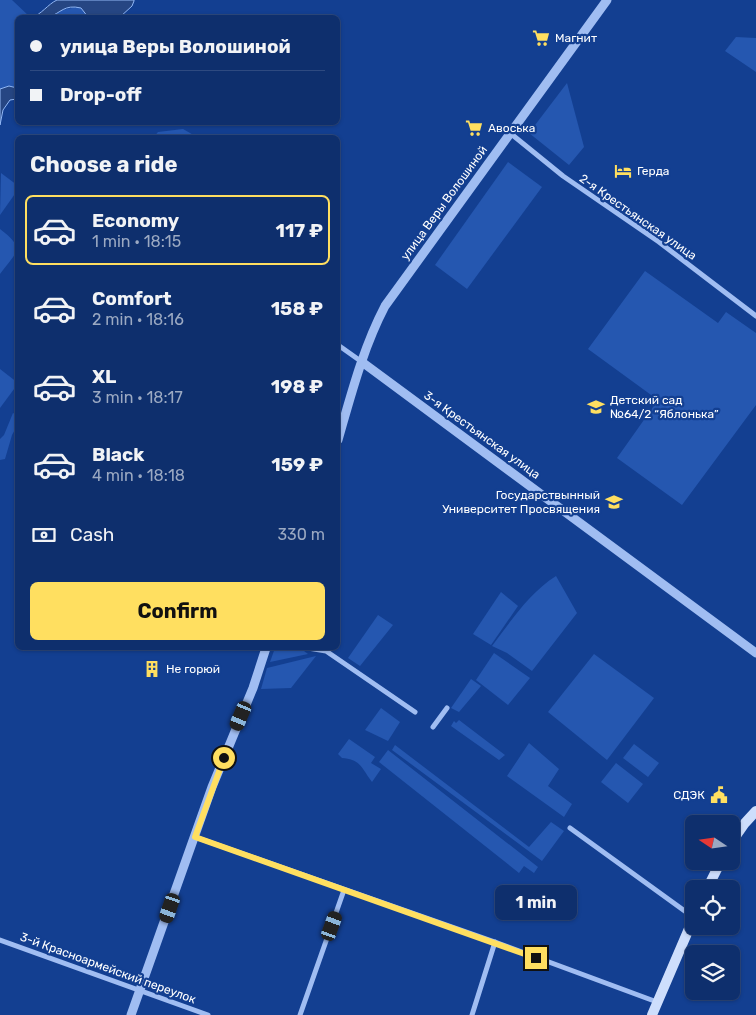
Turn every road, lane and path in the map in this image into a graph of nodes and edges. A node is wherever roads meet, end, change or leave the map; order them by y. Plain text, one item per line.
1 (607, 0) edge
2 (510, 133) junction
3 (756, 316) edge
4 (340, 346) edge
5 (362, 362) junction
6 (340, 434) edge
7 (265, 650) edge
8 (320, 650) edge
9 (756, 653) edge
10 (447, 708) dead end
11 (415, 712) dead end
12 (433, 727) dead end
13 (756, 811) edge
14 (570, 828) dead end
15 (740, 830) edge
16 (195, 837) junction
17 (344, 890) junction
18 (685, 911) edge
19 (687, 935) edge
20 (0, 940) edge
21 (494, 942) junction
22 (140, 990) junction
23 (657, 1002) junction
24 (131, 1015) edge
25 (208, 1015) edge
26 (300, 1015) edge
27 (472, 1015) edge
28 (652, 1015) edge

1 - 2 street, улица Веры Волошиной
2 - 3 street, 2-я Крестьянская улица
2 - 5 street, улица Веры Волошиной
4 - 5 street, 3-я Крестьянская улица
5 - 6 street, улица Веры Волошиной
5 - 9 street, 3-я Крестьянская улица
7 - 16 street
8 - 11 street
10 - 12 street
13 - 15 main road
14 - 18 street
16 - 17 street
16 - 22 street
17 - 21 street
17 - 26 street
19 - 23 main road
20 - 22 street, 3-й Красноармейский переулок
21 - 23 street
21 - 27 street
22 - 24 street
22 - 25 street, 3-й Красноармейский переулок
23 - 28 main road

